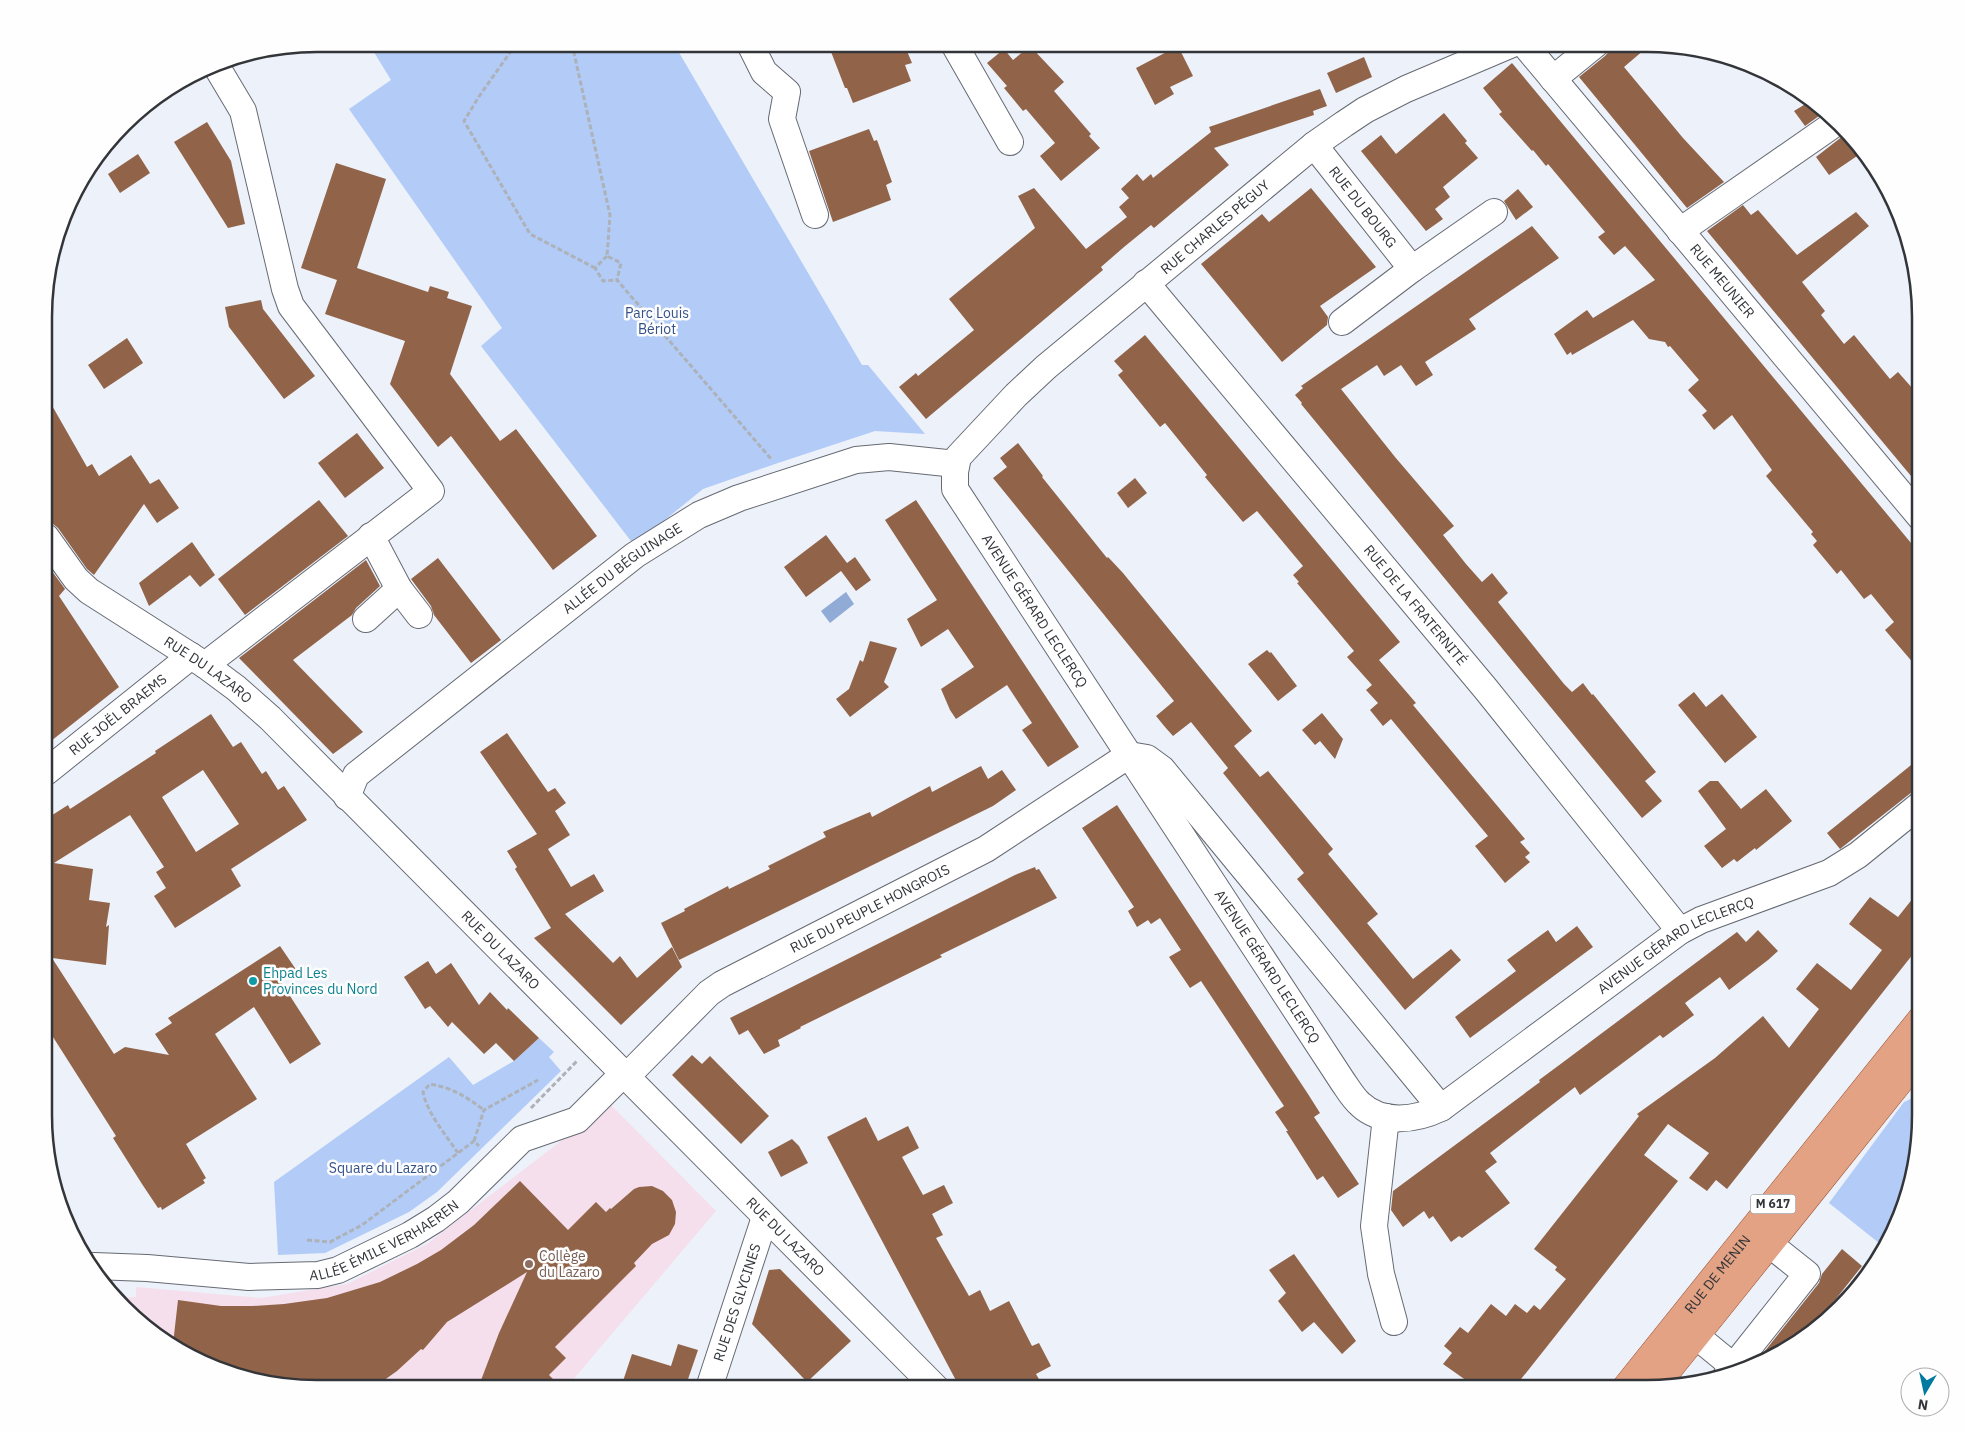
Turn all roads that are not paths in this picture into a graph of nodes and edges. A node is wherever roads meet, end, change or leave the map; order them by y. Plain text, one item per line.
1 (754, 52) edge
2 (959, 52) edge
3 (1492, 52) edge
4 (1531, 52) edge
5 (1586, 52) edge
6 (220, 72) edge
7 (1553, 79) junction
8 (1831, 126) edge
9 (1010, 142) dead end
10 (1314, 145) junction
11 (1494, 212) dead end
12 (815, 215) dead end
13 (1680, 231) junction
14 (1412, 269) junction
15 (1146, 283) junction
16 (1342, 322) dead end
17 (956, 464) junction
18 (1912, 507) edge
19 (371, 536) junction
20 (53, 547) edge
21 (399, 589) junction
22 (419, 615) dead end
23 (366, 619) dead end
24 (198, 660) junction
25 (1129, 755) junction
26 (53, 767) edge
27 (347, 797) junction
28 (1912, 811) edge
29 (1680, 930) junction
30 (1912, 1032) edge
31 (1912, 1064) edge
32 (624, 1075) junction
33 (1441, 1108) junction
34 (1386, 1117) junction
35 (765, 1218) junction
36 (1760, 1237) junction
37 (100, 1266) edge
38 (1394, 1322) dead end
39 (1687, 1329) junction
40 (1740, 1362) edge
41 (1728, 1366) edge
42 (1658, 1379) edge
43 (712, 1380) edge
44 (928, 1380) edge
45 (1634, 1380) edge

1 - 12 street
2 - 9 street
3 - 10 street, RUE CHARLES PÉGUY
4 - 7 street, RUE MEUNIER
5 - 7 street
6 - 19 street, RUE JOËL BRAEMS
7 - 13 street, RUE MEUNIER
8 - 13 street
10 - 14 street, RUE DU BOURG
10 - 15 street, RUE CHARLES PÉGUY
11 - 14 street
13 - 18 street, RUE MEUNIER
14 - 16 street
15 - 17 street, RUE CHARLES PÉGUY
15 - 29 street, RUE DE LA FRATERNITÉ
17 - 25 street, AVENUE GÉRARD LECLERCQ
17 - 27 street, ALLÉE DU BÉGUINAGE
19 - 21 street
19 - 24 street, RUE JOËL BRAEMS
20 - 24 street, RUE DU LAZARO
21 - 22 street
21 - 23 street
24 - 26 street, RUE JOËL BRAEMS
24 - 27 street, RUE DU LAZARO
25 - 32 street, RUE DU PEUPLE HONGROIS
25 - 33 street
25 - 34 street, AVENUE GÉRARD LECLERCQ
27 - 32 street, RUE DU LAZARO
28 - 29 street, AVENUE GÉRARD LECLERCQ
29 - 33 street, AVENUE GÉRARD LECLERCQ
30 - 36 main road, RUE DE MENIN / M 617
31 - 36 main road, RUE DE MENIN / M 617
32 - 35 street, RUE DU LAZARO
32 - 37 street, ALLÉE ÉMILE VERHAEREN
33 - 34 street, AVENUE GÉRARD LECLERCQ
34 - 38 street
35 - 43 street, RUE DES GLYCINES
35 - 44 street, RUE DU LAZARO
36 - 39 main road, RUE DE MENIN / M 617
36 - 40 street
39 - 41 street
39 - 42 main road, RUE DE MENIN / M 617
39 - 45 main road, RUE DE MENIN / M 617

